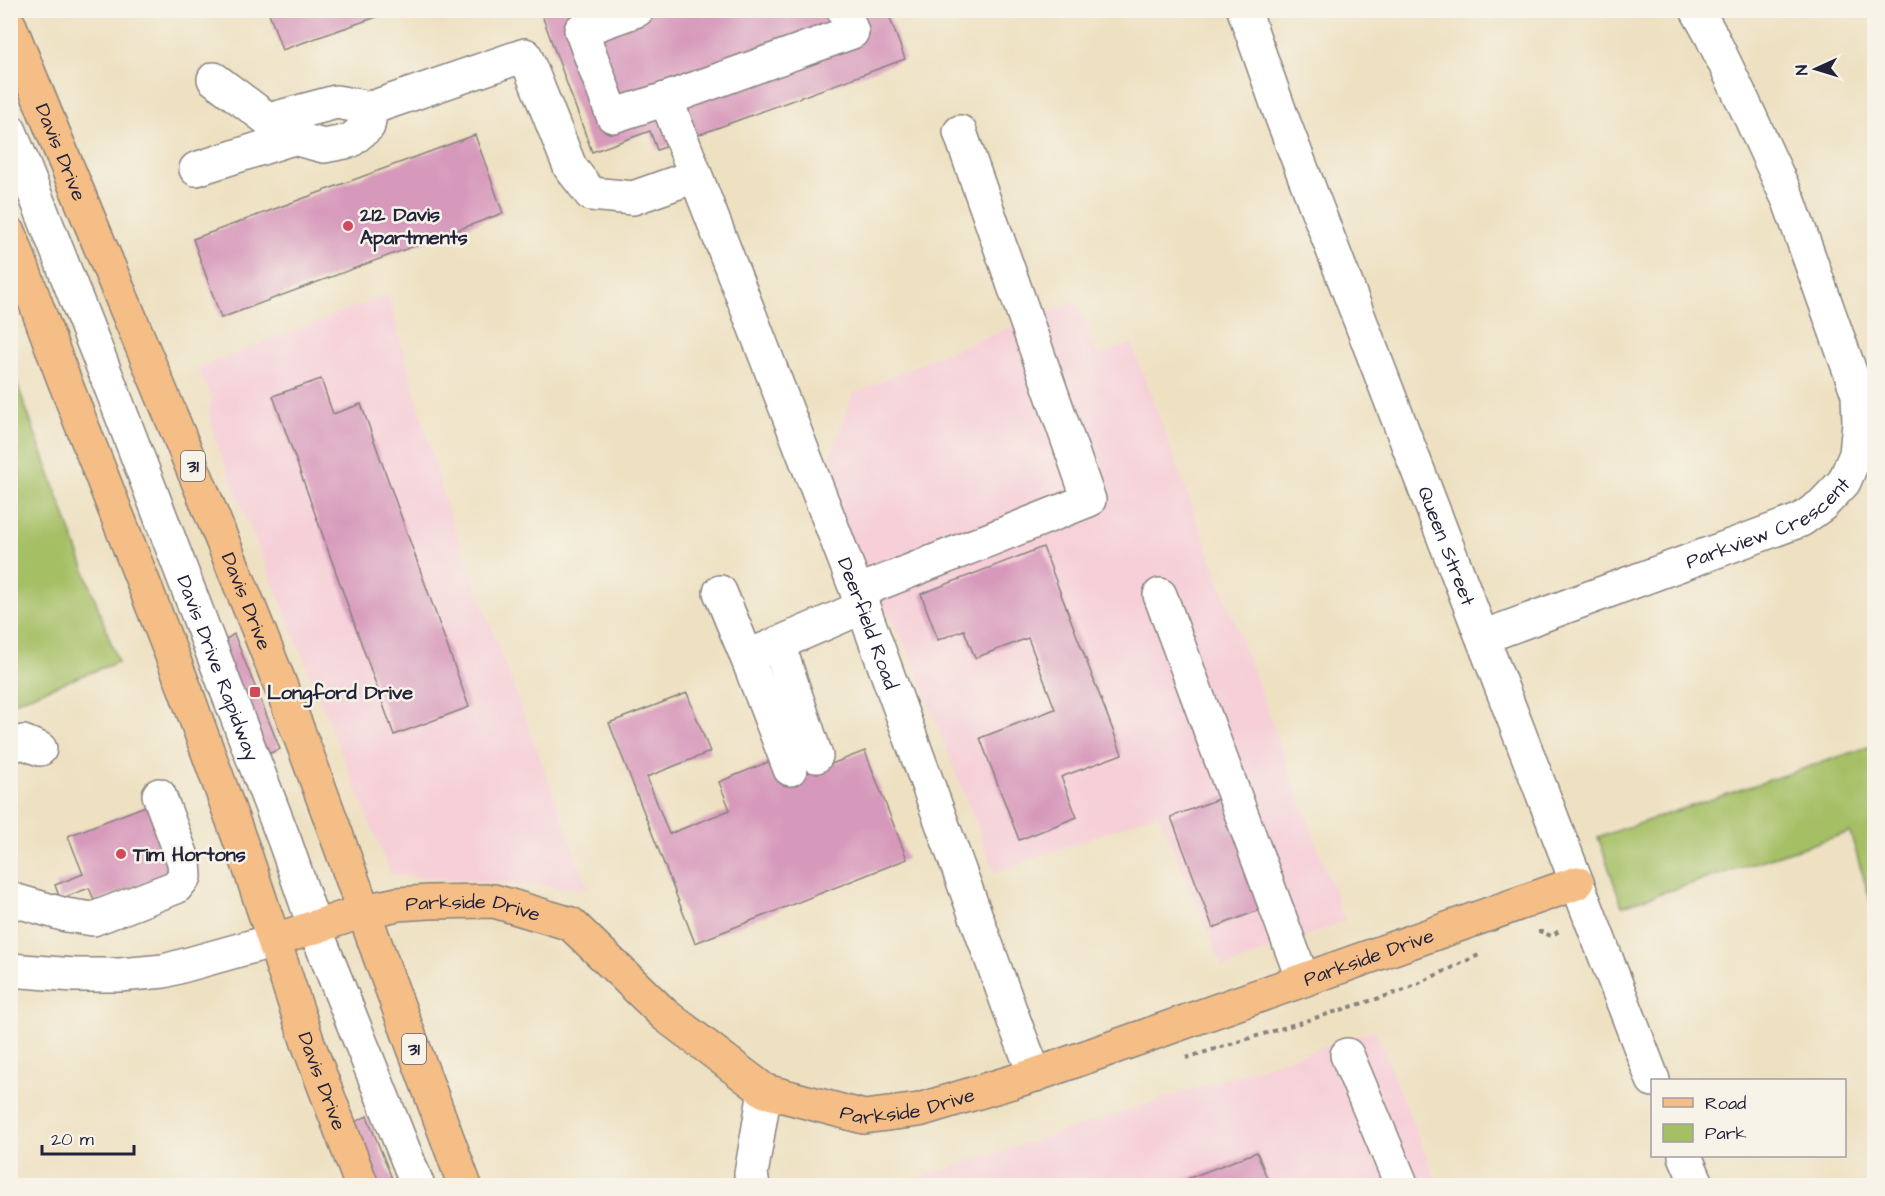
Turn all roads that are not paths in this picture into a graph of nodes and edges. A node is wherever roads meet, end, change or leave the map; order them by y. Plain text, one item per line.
1 (637, 10) edge
2 (844, 10) edge
3 (1244, 10) edge
4 (1697, 10) edge
5 (10, 26) edge
6 (214, 79) dead end
7 (666, 99) junction
8 (10, 115) edge
9 (281, 129) junction
10 (960, 132) dead end
11 (15, 141) edge
12 (196, 169) dead end
13 (695, 176) junction
14 (10, 234) edge
15 (720, 592) dead end
16 (1160, 595) dead end
17 (860, 599) junction
18 (1482, 637) junction
19 (778, 643) junction
20 (747, 657) junction
21 (159, 795) dead end
22 (1577, 883) junction
23 (10, 899) edge
24 (364, 911) junction
25 (315, 928) junction
26 (275, 940) junction
27 (10, 970) edge
28 (1303, 980) junction
29 (1347, 1055) dead end
30 (1035, 1075) junction
31 (1653, 1079) edge
32 (765, 1091) junction
33 (1686, 1157) edge
34 (362, 1185) edge
35 (418, 1185) edge
36 (465, 1185) edge
37 (753, 1185) edge
38 (1402, 1185) edge
39 (1698, 1185) edge

1 - 7 street
2 - 7 street
3 - 18 street, Queen Street
4 - 18 street, Parkview Crescent
5 - 24 main road, Davis Drive / 31
6 - 9 street
7 - 13 street, Deerfield Road
8 - 11 street, Davis Drive Rapidway
9 - 12 street
9 - 13 street
10 - 17 street
11 - 25 street, Davis Drive Rapidway
13 - 17 street, Deerfield Road
14 - 26 main road, Davis Drive
15 - 20 street
16 - 28 street
17 - 19 street
17 - 30 street, Deerfield Road
18 - 22 street, Queen Street
19 - 20 street
19 - 20 street
21 - 23 street
22 - 28 main road, Parkside Drive
22 - 31 street, Queen Street
24 - 25 main road, Parkside Drive
24 - 32 main road, Parkside Drive
24 - 36 main road, Davis Drive / 31
25 - 26 main road, Parkside Drive
25 - 35 street, Davis Drive Rapidway
26 - 27 street
26 - 34 main road, Davis Drive
28 - 30 main road, Parkside Drive
29 - 38 street
30 - 32 main road, Parkside Drive
32 - 37 street
33 - 39 street

